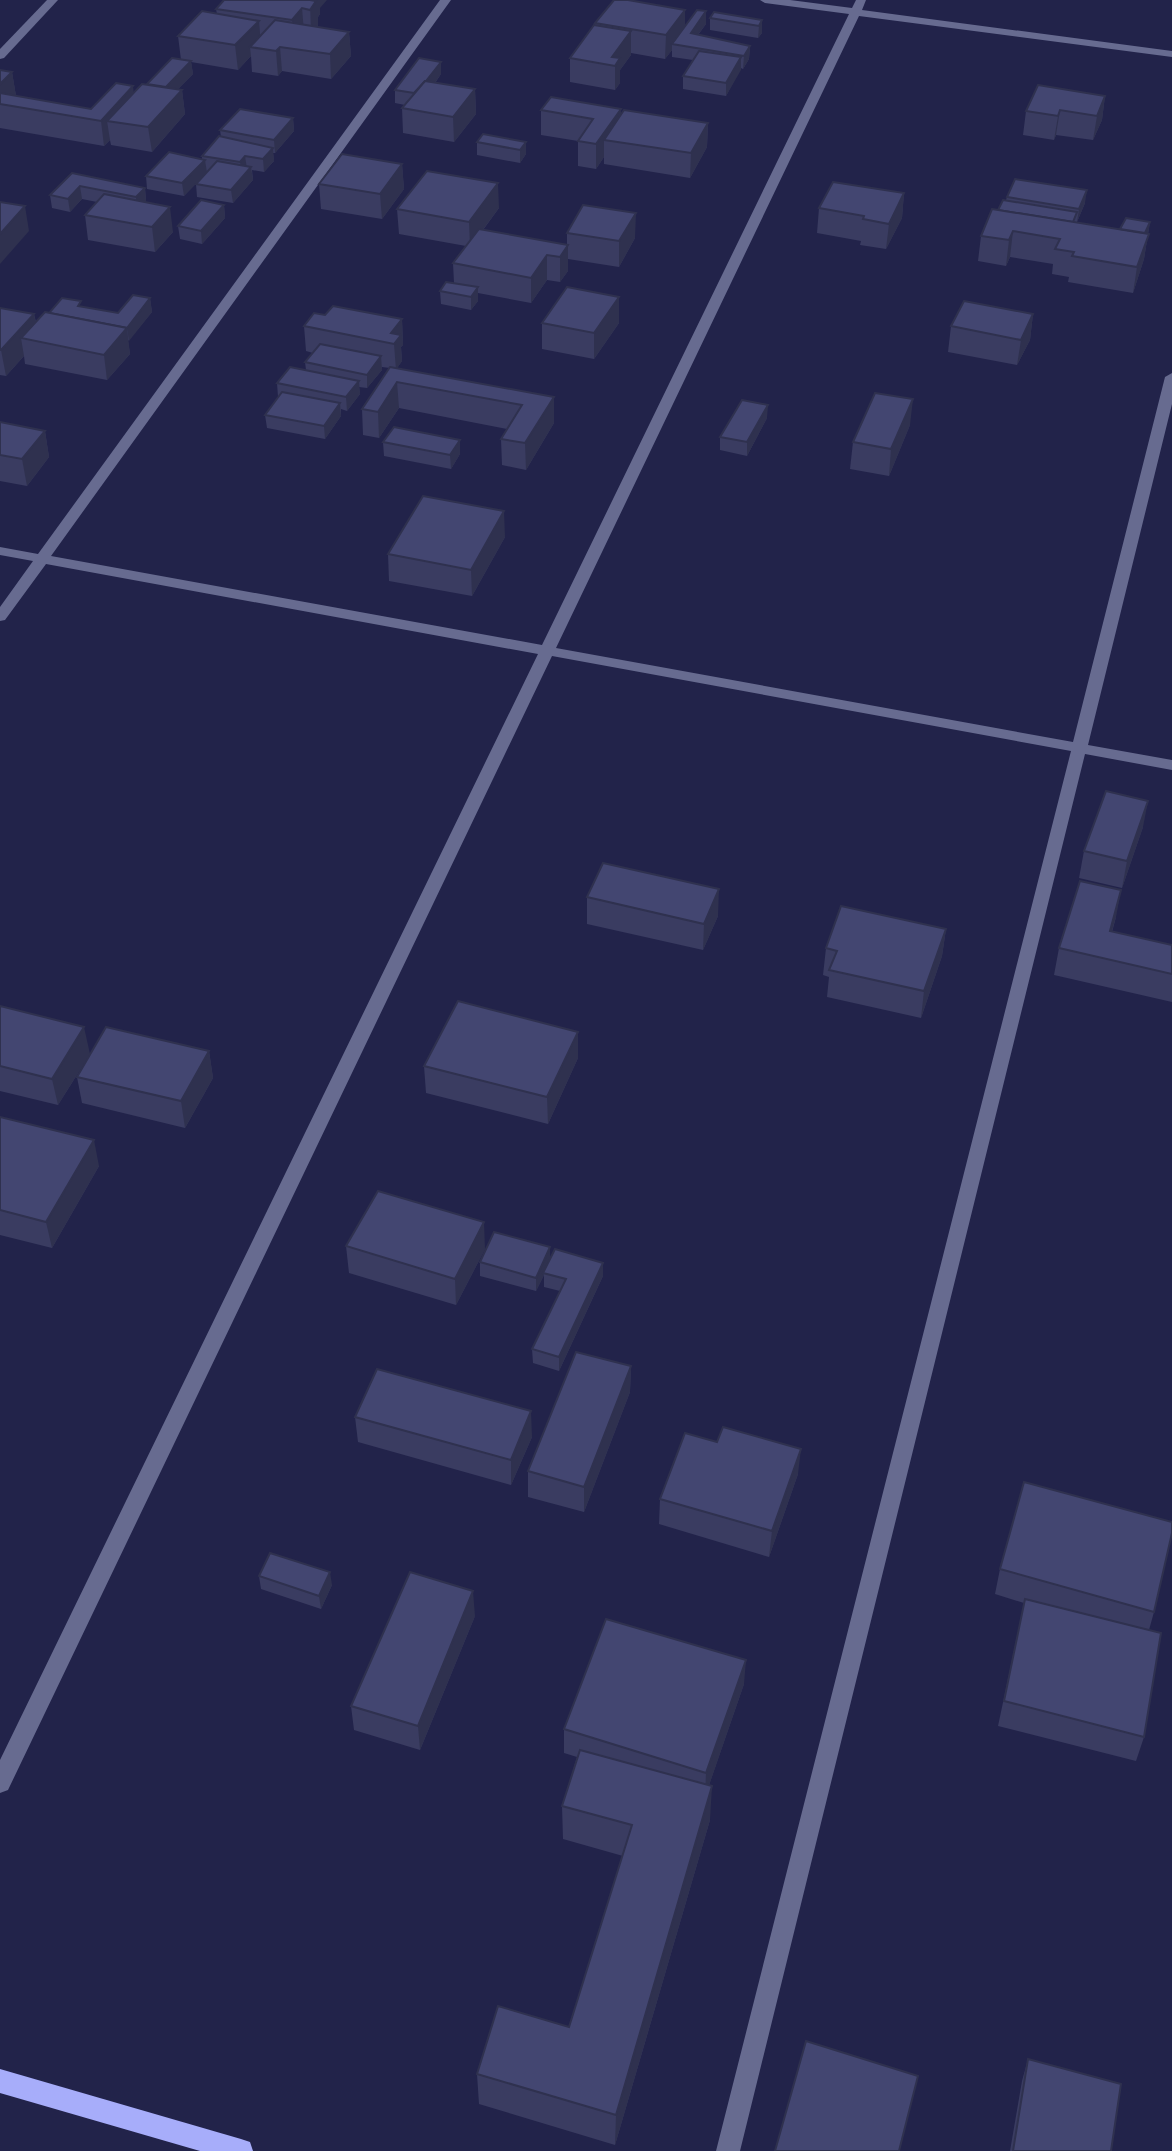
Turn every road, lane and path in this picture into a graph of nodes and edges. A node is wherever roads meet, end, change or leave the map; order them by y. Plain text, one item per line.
1 (53, 0) edge
2 (446, 0) edge
3 (765, 0) edge
4 (858, 6) edge
5 (1172, 54) edge
6 (0, 56) edge
7 (1172, 377) edge
8 (0, 551) edge
9 (42, 559) junction
10 (0, 617) edge
11 (546, 651) junction
12 (1079, 748) junction
13 (1172, 765) edge
14 (0, 1783) edge
15 (0, 2081) edge
16 (241, 2151) edge
17 (728, 2151) edge

1 - 6 street
2 - 9 street
3 - 4 street
4 - 5 street
4 - 11 street
7 - 12 street
8 - 9 street
9 - 10 street
9 - 11 street
11 - 12 street
11 - 14 street
12 - 13 street
12 - 17 street
15 - 16 main road

